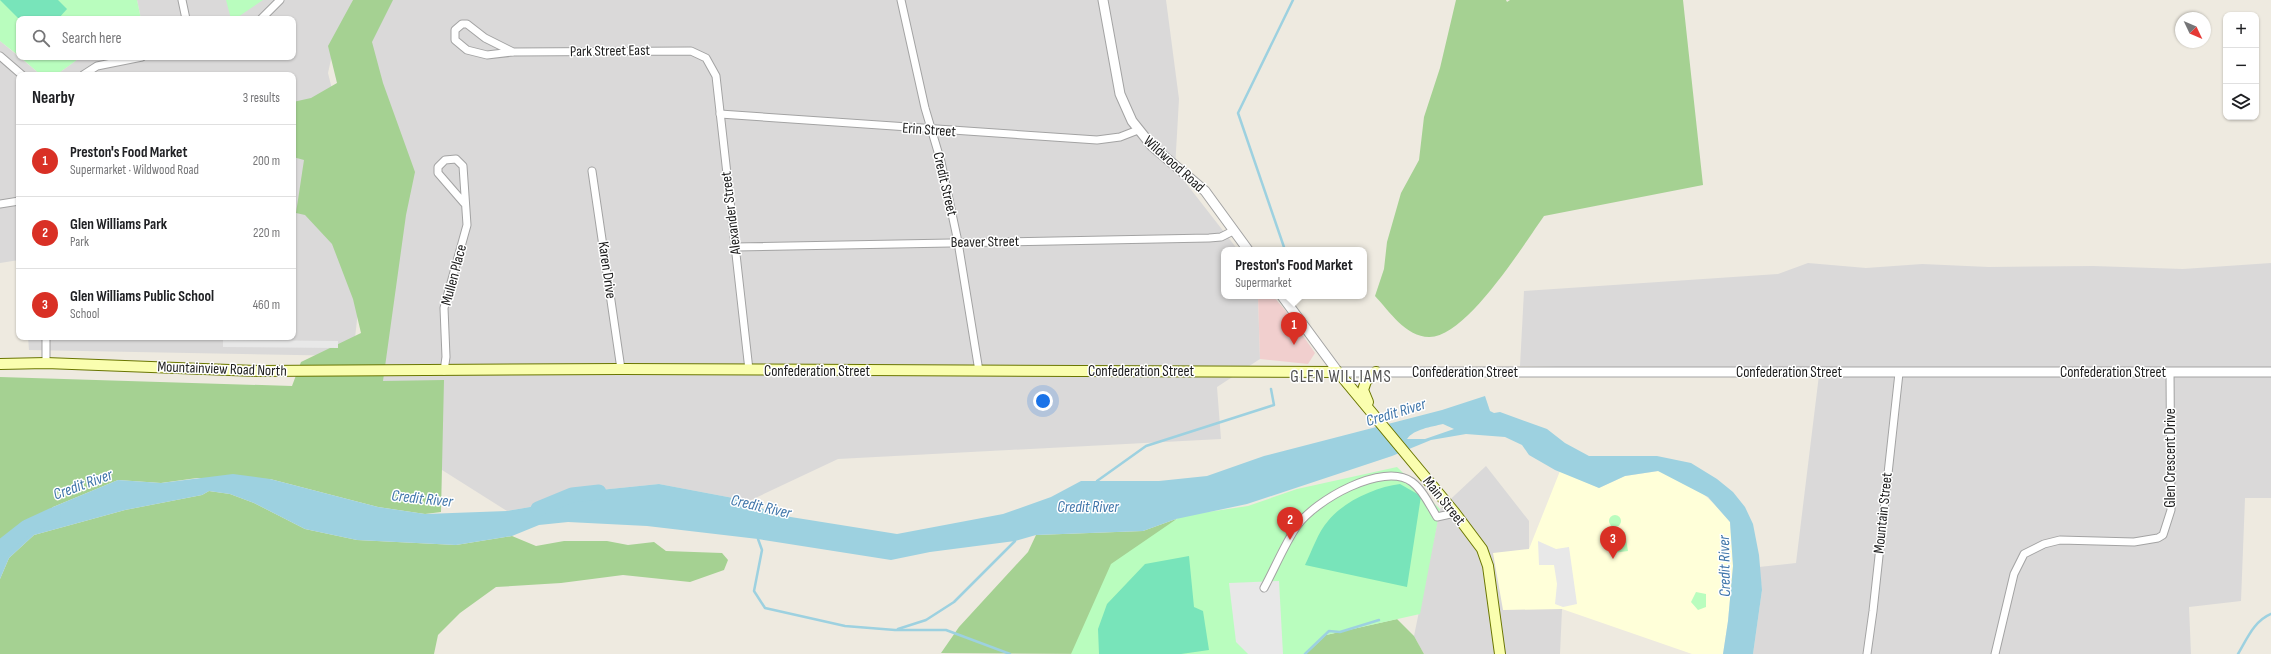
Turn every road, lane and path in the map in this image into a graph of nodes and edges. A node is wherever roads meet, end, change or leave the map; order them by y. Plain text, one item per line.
1 (182, 0) edge
2 (280, 0) edge
3 (901, 0) edge
4 (1103, 0) edge
5 (185, 16) edge
6 (264, 16) edge
7 (513, 52) junction
8 (0, 56) edge
9 (706, 58) joint
10 (127, 60) edge
11 (19, 72) edge
12 (88, 72) edge
13 (720, 114) junction
14 (932, 130) junction
15 (1138, 130) junction
16 (592, 171) dead end
17 (16, 201) edge
18 (464, 203) junction
19 (0, 204) edge
20 (1233, 230) junction
21 (958, 242) junction
22 (735, 247) junction
23 (1246, 247) edge
24 (1284, 299) edge
25 (46, 340) edge
26 (46, 363) junction
27 (0, 364) edge
28 (621, 369) junction
29 (749, 370) junction
30 (444, 371) junction
31 (979, 371) junction
32 (1338, 372) junction
33 (1376, 372) junction
34 (1898, 372) junction
35 (2170, 372) junction
36 (2271, 372) edge
37 (1372, 413) junction
38 (1455, 513) junction
39 (1264, 588) dead end
40 (1500, 654) edge
41 (1867, 654) edge
42 (1995, 654) edge

1 - 5 street
2 - 6 street
3 - 14 street, Credit Street
4 - 15 street, Wildwood Road
7 - 7 street, Park Street East
7 - 9 street, Park Street East
8 - 11 street
9 - 13 street, Alexander Street
10 - 12 street
13 - 14 street, Erin Street
13 - 22 street, Alexander Street
14 - 15 street, Erin Street
14 - 21 street, Credit Street
15 - 20 street, Wildwood Road
16 - 28 street, Karen Drive
17 - 19 street
18 - 18 street, Mullen Place
18 - 30 street, Mullen Place
20 - 21 street, Beaver Street
20 - 23 street, Wildwood Road
21 - 22 street, Beaver Street
21 - 31 street, Credit Street
22 - 29 street, Alexander Street
24 - 32 street
25 - 26 street
26 - 27 main road, Mountainview Road North
26 - 30 main road, Mountainview Road North
28 - 29 main road, Confederation Street
28 - 30 main road, Confederation Street
29 - 31 main road, Confederation Street
31 - 32 main road, Confederation Street
32 - 33 street, Confederation Street
32 - 37 main road, Main Street
33 - 34 street, Confederation Street
33 - 37 main road
34 - 35 street, Confederation Street
34 - 41 street, Mountain Street
35 - 36 street, Confederation Street
35 - 42 street, Glen Crescent Drive
37 - 38 main road, Main Street
38 - 39 street
38 - 40 main road, Main Street

